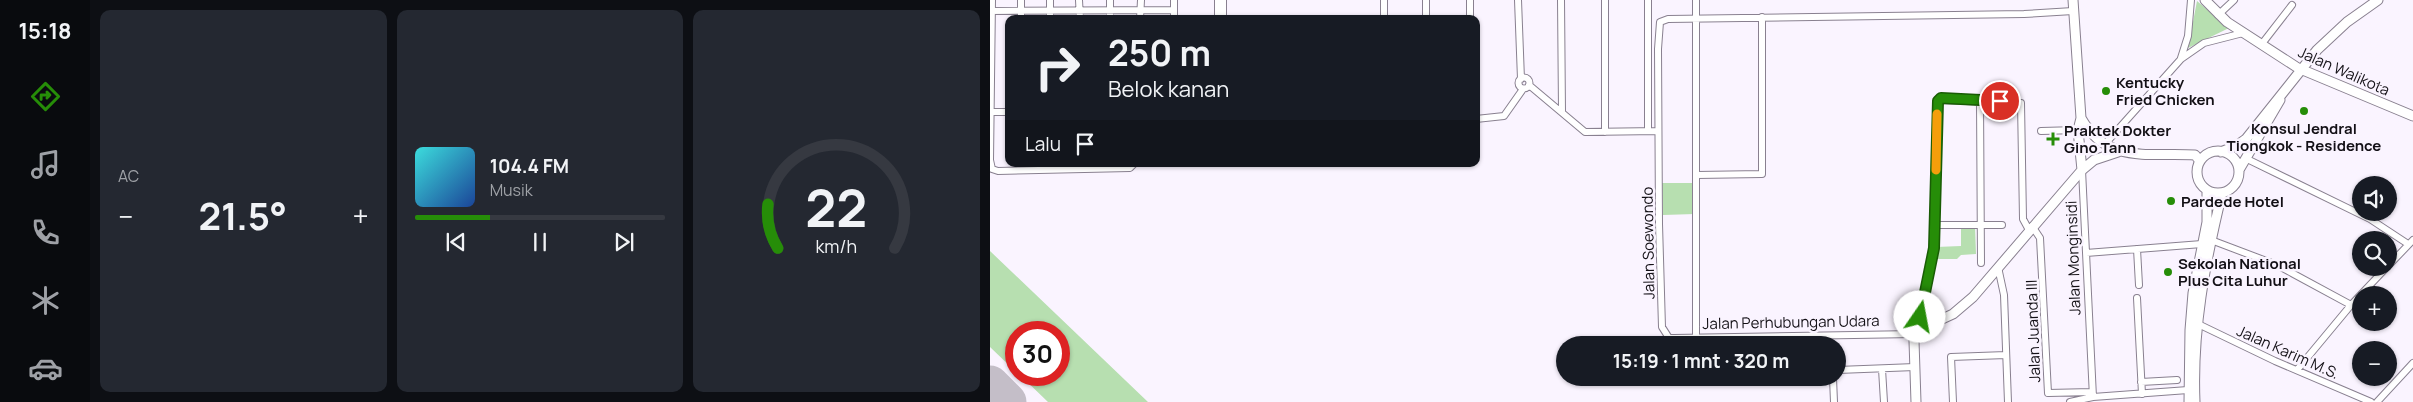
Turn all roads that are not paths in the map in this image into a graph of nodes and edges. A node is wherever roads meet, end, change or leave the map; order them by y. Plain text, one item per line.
1 (992, 0) edge
2 (1021, 0) edge
3 (1050, 0) edge
4 (1079, 0) edge
5 (1110, 0) edge
6 (1141, 0) edge
7 (1174, 0) edge
8 (1218, 0) edge
9 (1223, 0) edge
10 (1384, 0) edge
11 (1426, 0) edge
12 (1470, 0) edge
13 (1518, 0) edge
14 (1561, 0) edge
15 (1604, 0) edge
16 (1648, 0) edge
17 (1696, 0) edge
18 (2073, 0) edge
19 (2191, 0) edge
20 (2205, 0) edge
21 (2234, 0) edge
22 (2378, 0) edge
23 (2292, 5) dead end
24 (1141, 10) junction
25 (1174, 10) junction
26 (991, 11) edge
27 (1080, 11) junction
28 (1110, 11) junction
29 (2073, 11) junction
30 (1021, 15) edge
31 (1050, 15) edge
32 (1080, 15) edge
33 (1110, 15) edge
34 (1140, 15) edge
35 (1174, 15) edge
36 (1218, 15) edge
37 (1223, 15) edge
38 (1384, 15) edge
39 (1426, 15) edge
40 (1470, 15) edge
41 (2218, 15) junction
42 (1762, 17) junction
43 (1696, 19) junction
44 (2243, 33) junction
45 (2261, 45) junction
46 (2181, 59) junction
47 (2302, 70) junction
48 (1526, 87) junction
49 (2283, 95) junction
50 (1980, 100) junction
51 (1562, 111) junction
52 (991, 112) edge
53 (1005, 112) edge
54 (2412, 114) edge
55 (2081, 118) junction
56 (1480, 119) edge
57 (2078, 130) junction
58 (1648, 131) junction
59 (1658, 131) junction
60 (2041, 131) dead end
61 (1605, 132) junction
62 (2105, 144) junction
63 (2118, 152) junction
64 (2221, 152) junction
65 (2245, 158) junction
66 (2200, 162) junction
67 (1025, 167) edge
68 (1062, 167) edge
69 (1098, 167) edge
70 (1131, 167) edge
71 (2082, 170) junction
72 (2239, 170) junction
73 (1062, 172) junction
74 (1697, 175) junction
75 (2207, 190) junction
76 (2222, 193) junction
77 (1981, 224) junction
78 (1935, 225) junction
79 (2002, 225) dead end
80 (2031, 228) junction
81 (2211, 240) junction
82 (2411, 242) edge
83 (2202, 244) junction
84 (2137, 249) junction
85 (2086, 254) junction
86 (2397, 257) edge
87 (1981, 263) dead end
88 (1998, 267) junction
89 (2379, 276) edge
90 (2139, 286) dead end
91 (2137, 298) dead end
92 (2351, 305) junction
93 (2196, 324) junction
94 (1917, 332) junction
95 (1668, 336) edge
96 (1696, 336) edge
97 (1740, 336) edge
98 (2006, 355) junction
99 (2413, 363) edge
100 (1915, 367) junction
101 (1882, 369) junction
102 (1846, 370) edge
103 (2297, 370) junction
104 (2177, 380) dead end
105 (2141, 382) junction
106 (1833, 386) edge
107 (2188, 390) junction
108 (2092, 394) junction
109 (2142, 394) junction
110 (2115, 399) edge
111 (1834, 402) edge
112 (1884, 402) edge
113 (1916, 402) edge
114 (1953, 402) edge
115 (2008, 402) edge
116 (2070, 402) edge
117 (2189, 402) edge
118 (2195, 402) edge
119 (2371, 402) edge
120 (2377, 402) edge

1 - 26 street
2 - 30 street
3 - 31 street
4 - 27 street
5 - 28 street
6 - 24 street
7 - 25 street
8 - 36 street
9 - 37 street
10 - 38 street
11 - 39 street
12 - 40 street
13 - 48 street
14 - 51 street
15 - 61 street
16 - 58 street
17 - 43 street
18 - 29 main road, Jalan Monginsidi
19 - 46 street
20 - 41 main road, Jalan Walikota
21 - 41 street
22 - 47 main road
23 - 45 street
24 - 25 street
24 - 28 street
24 - 34 street
25 - 35 street
26 - 30 street
26 - 52 street
27 - 28 street
27 - 31 street
27 - 32 street
28 - 33 street
29 - 42 street
29 - 55 main road, Jalan Monginsidi
30 - 31 street
41 - 44 main road, Jalan Walikota
42 - 43 street
42 - 74 street
43 - 59 street, Jalan Soewondo
43 - 74 street
44 - 45 main road, Jalan Walikota
44 - 46 street
45 - 47 main road, Jalan Walikota
46 - 62 street
47 - 49 main road
47 - 54 main road, Jalan Walikota
48 - 51 street
48 - 56 street
49 - 64 main road
49 - 65 main road
50 - 77 street
50 - 78 street
50 - 80 street
51 - 61 street
52 - 53 street
52 - 67 street
55 - 57 main road, Jalan Monginsidi
55 - 62 main road
57 - 60 street
57 - 71 main road, Jalan Monginsidi
58 - 59 street
58 - 61 street
59 - 95 street, Jalan Soewondo
62 - 63 main road
63 - 66 main road
63 - 71 main road, Jalan Perhubungan Udara
64 - 66 main road
64 - 72 main road
65 - 72 main road
65 - 82 street
66 - 75 main road
67 - 73 street
68 - 73 street
69 - 70 street
69 - 73 street
71 - 80 main road, Jalan Perhubungan Udara
71 - 85 street, Jalan Monginsidi
72 - 76 main road
74 - 96 street
75 - 76 main road
75 - 83 main road
76 - 81 main road
77 - 78 street
77 - 79 street
77 - 87 street
78 - 94 street
80 - 88 main road, Jalan Perhubungan Udara
80 - 108 street, Jalan Juanda III
81 - 92 street
81 - 93 main road
82 - 86 street
83 - 84 street
83 - 107 main road
84 - 85 street
84 - 90 street
85 - 108 street, Jalan Monginsidi
88 - 94 main road, Jalan Perhubungan Udara
88 - 98 street
89 - 92 street
91 - 105 street
92 - 103 street
93 - 103 street, Jalan Karim M.S.
93 - 118 main road
94 - 97 street, Jalan Perhubungan Udara
94 - 100 main road
98 - 114 street
98 - 115 street
99 - 120 street
100 - 101 street
100 - 113 main road
101 - 102 street
101 - 112 street
103 - 119 street, Jalan Karim M.S.
104 - 105 street
105 - 109 street
106 - 111 street
107 - 109 street
107 - 117 main road
108 - 110 street
108 - 116 street
109 - 110 street

